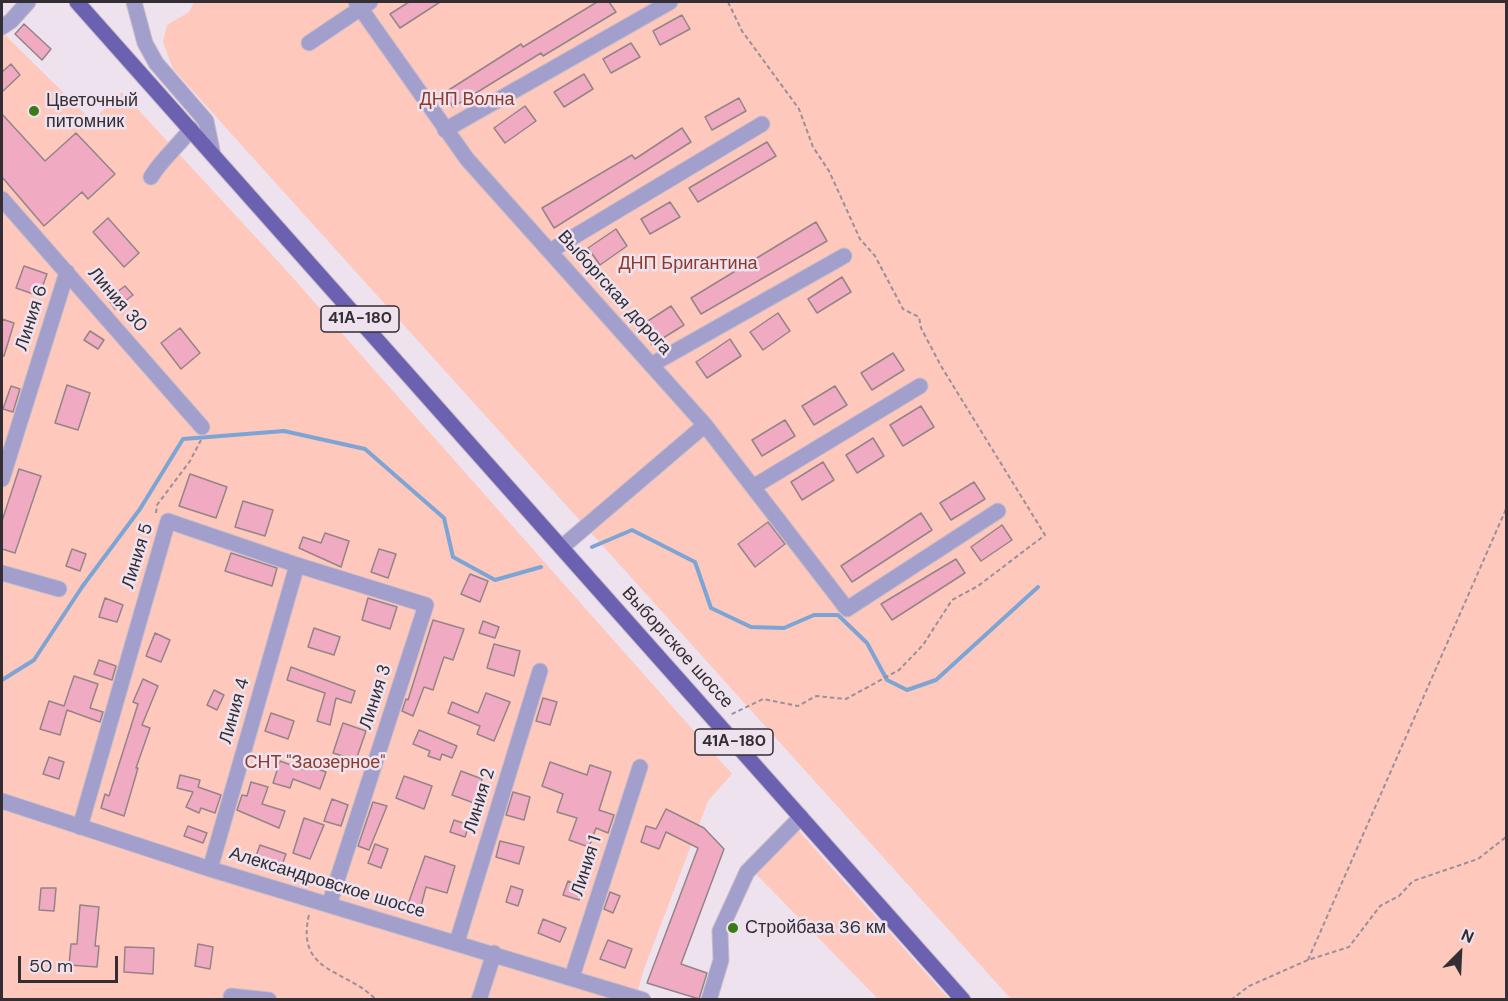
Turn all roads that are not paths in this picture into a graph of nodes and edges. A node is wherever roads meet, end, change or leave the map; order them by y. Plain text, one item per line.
1 (28, 2) edge
2 (78, 2) edge
3 (134, 2) edge
4 (670, 2) edge
5 (362, 4) edge
6 (2, 27) edge
7 (309, 44) dead end
8 (762, 124) dead end
9 (191, 129) junction
10 (445, 130) junction
11 (213, 155) junction
12 (151, 177) dead end
13 (2, 199) edge
14 (550, 251) junction
15 (844, 256) dead end
16 (67, 272) junction
17 (651, 364) junction
18 (920, 386) dead end
19 (705, 425) junction
20 (201, 428) dead end
21 (2, 479) edge
22 (753, 487) junction
23 (998, 511) dead end
24 (562, 547) junction
25 (297, 565) junction
26 (2, 573) edge
27 (58, 589) dead end
28 (426, 604) joint
29 (540, 671) dead end
30 (640, 767) dead end
31 (2, 801) edge
32 (801, 818) junction
33 (80, 827) junction
34 (210, 868) junction
35 (328, 905) junction
36 (457, 942) junction
37 (494, 953) junction
38 (572, 977) junction
39 (231, 996) dead end
40 (269, 999) edge
41 (479, 999) edge
42 (643, 999) edge
43 (709, 999) edge
44 (963, 999) edge

1 - 6 street
2 - 9 main road, 41А-180
3 - 11 street
4 - 10 street
5 - 7 street
5 - 10 street, Выборгская дорога
8 - 14 street
9 - 11 main road, 41А-180
9 - 12 street
10 - 14 street, Выборгская дорога
11 - 24 main road, Выборгское шоссе / 41А-180
13 - 16 street, Линия 30
14 - 17 street, Выборгская дорога
15 - 17 street
16 - 20 street, Линия 30
16 - 21 street, Линия 6
17 - 19 street, Выборгская дорога
18 - 22 street
19 - 22 street, Выборгская дорога
19 - 24 street
22 - 23 street, Выборгская дорога
24 - 32 main road, Выборгское шоссе / 41А-180
25 - 28 street, Линия 5
25 - 33 street, Линия 5
25 - 34 street, Линия 4
26 - 27 street
28 - 35 street, Линия 3
29 - 36 street, Линия 2
30 - 38 street, Линия 1
31 - 33 street, Александровское шоссе
32 - 43 street
32 - 44 main road, Выборгское шоссе / 41А-180
33 - 34 street, Александровское шоссе
34 - 35 street, Александровское шоссе
35 - 36 street, Александровское шоссе
36 - 37 street, Александровское шоссе
37 - 38 street, Александровское шоссе
37 - 41 street
38 - 42 street, Александровское шоссе
39 - 40 street

